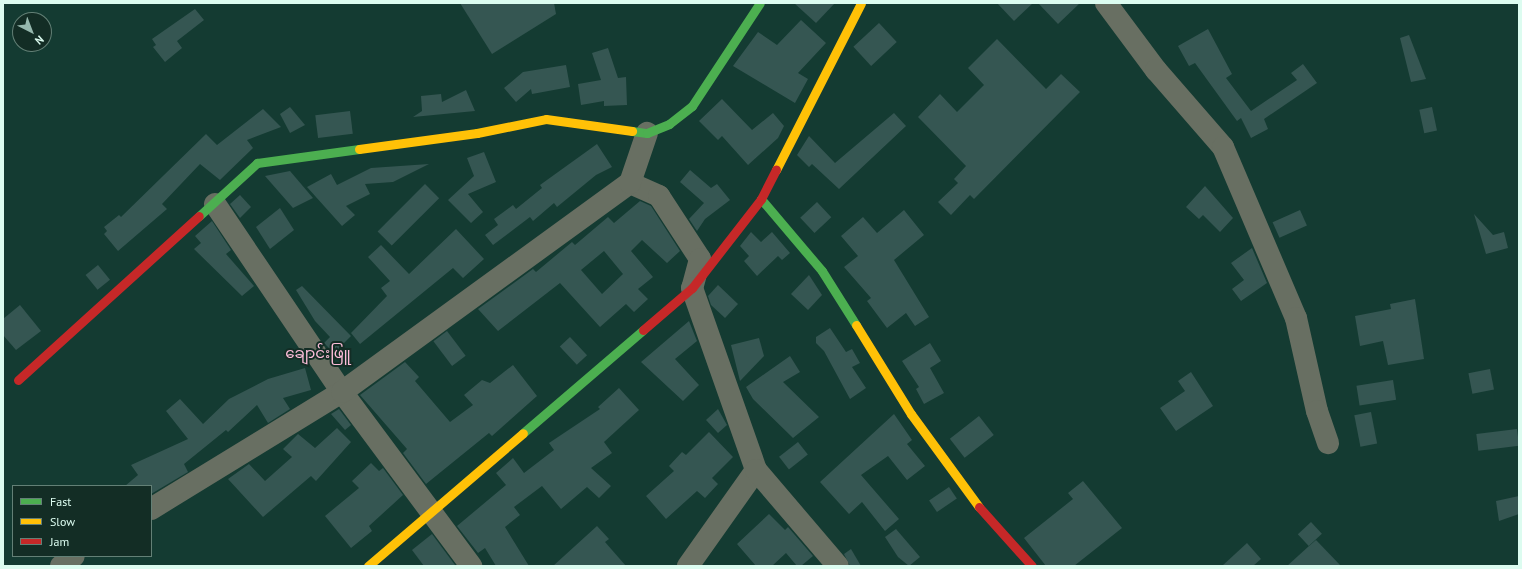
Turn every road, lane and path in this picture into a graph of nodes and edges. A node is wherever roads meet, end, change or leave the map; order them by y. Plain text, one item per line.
1 (760, 3) edge
2 (861, 3) edge
3 (1106, 3) edge
4 (647, 133) junction
5 (630, 183) junction
6 (761, 199) junction
7 (215, 204) junction
8 (692, 288) junction
9 (18, 380) dead end
10 (342, 392) junction
11 (1328, 443) dead end
12 (756, 470) junction
13 (152, 508) edge
14 (432, 514) junction
15 (73, 557) edge
16 (61, 566) edge
17 (368, 566) edge
18 (471, 566) edge
19 (688, 566) edge
20 (838, 566) edge
21 (1032, 566) edge

1 - 4 street
2 - 6 street
3 - 11 street
4 - 5 street
4 - 7 street
5 - 8 street
5 - 10 street
6 - 8 street
6 - 21 street
7 - 9 street
7 - 10 street
8 - 12 street
8 - 14 street
10 - 13 street
10 - 14 street
12 - 19 street
12 - 20 street
14 - 17 street
14 - 18 street
15 - 16 street

